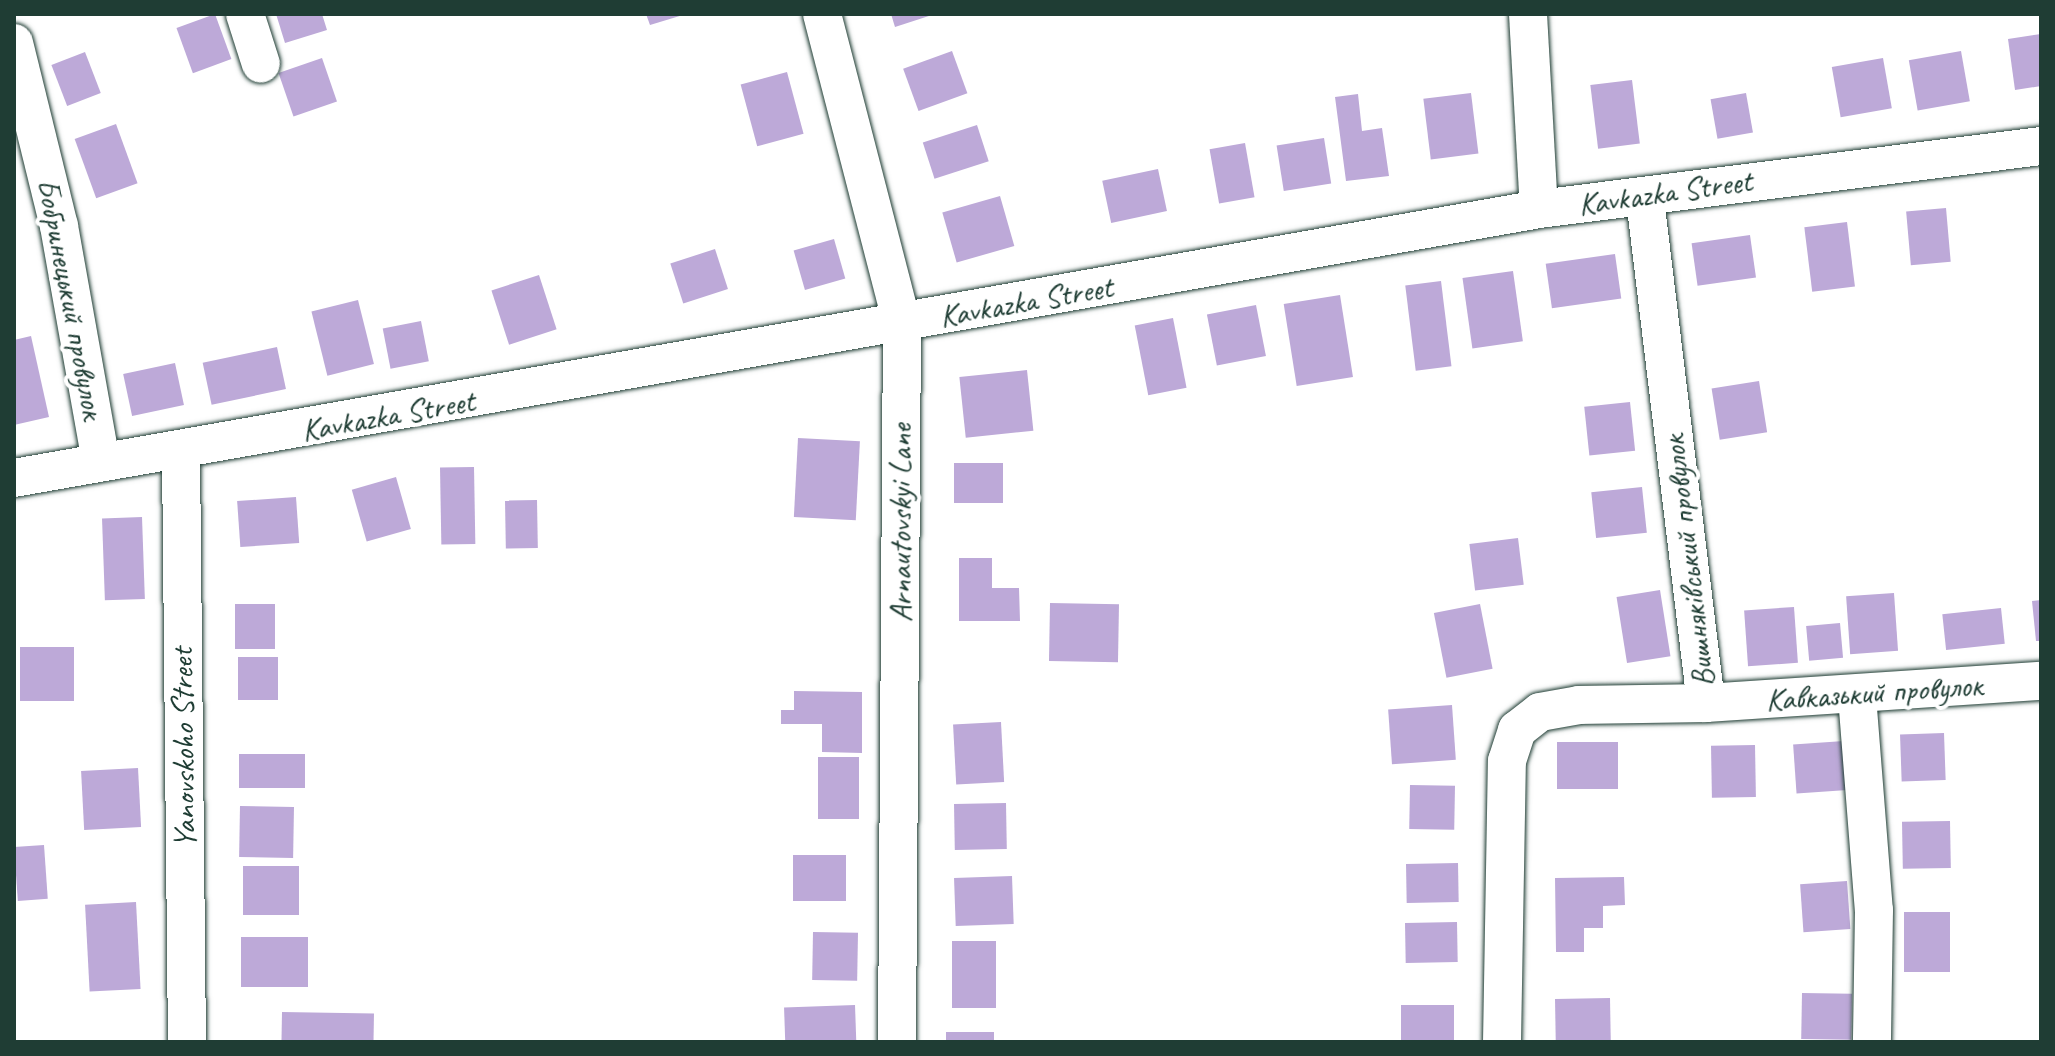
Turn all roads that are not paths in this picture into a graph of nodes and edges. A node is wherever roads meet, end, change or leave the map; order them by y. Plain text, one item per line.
1 (245, 14) edge
2 (822, 14) edge
3 (1528, 14) edge
4 (14, 43) edge
5 (261, 64) dead end
6 (2041, 146) edge
7 (1645, 199) junction
8 (1539, 209) junction
9 (902, 324) junction
10 (181, 453) junction
11 (101, 462) junction
12 (14, 478) edge
13 (2041, 681) edge
14 (1857, 696) junction
15 (1706, 703) junction
16 (187, 1042) edge
17 (897, 1042) edge
18 (1502, 1042) edge
19 (1872, 1042) edge

1 - 5 street
2 - 9 street, Arnautovskyi Lane
3 - 8 street
4 - 11 street, Бобринецький провулок
6 - 7 street, Kavkazka Street
7 - 8 street, Kavkazka Street
7 - 15 street, Вишняківський провулок
8 - 9 street, Kavkazka Street
9 - 10 street, Kavkazka Street
9 - 17 street, Arnautovskyi Lane
10 - 11 street, Kavkazka Street
10 - 16 street, Yanovskoho Street
11 - 12 street, Kavkazka Street
13 - 14 street, Кавказький провулок
14 - 15 street, Кавказький провулок
14 - 19 street
15 - 18 street, Вишняківський провулок

